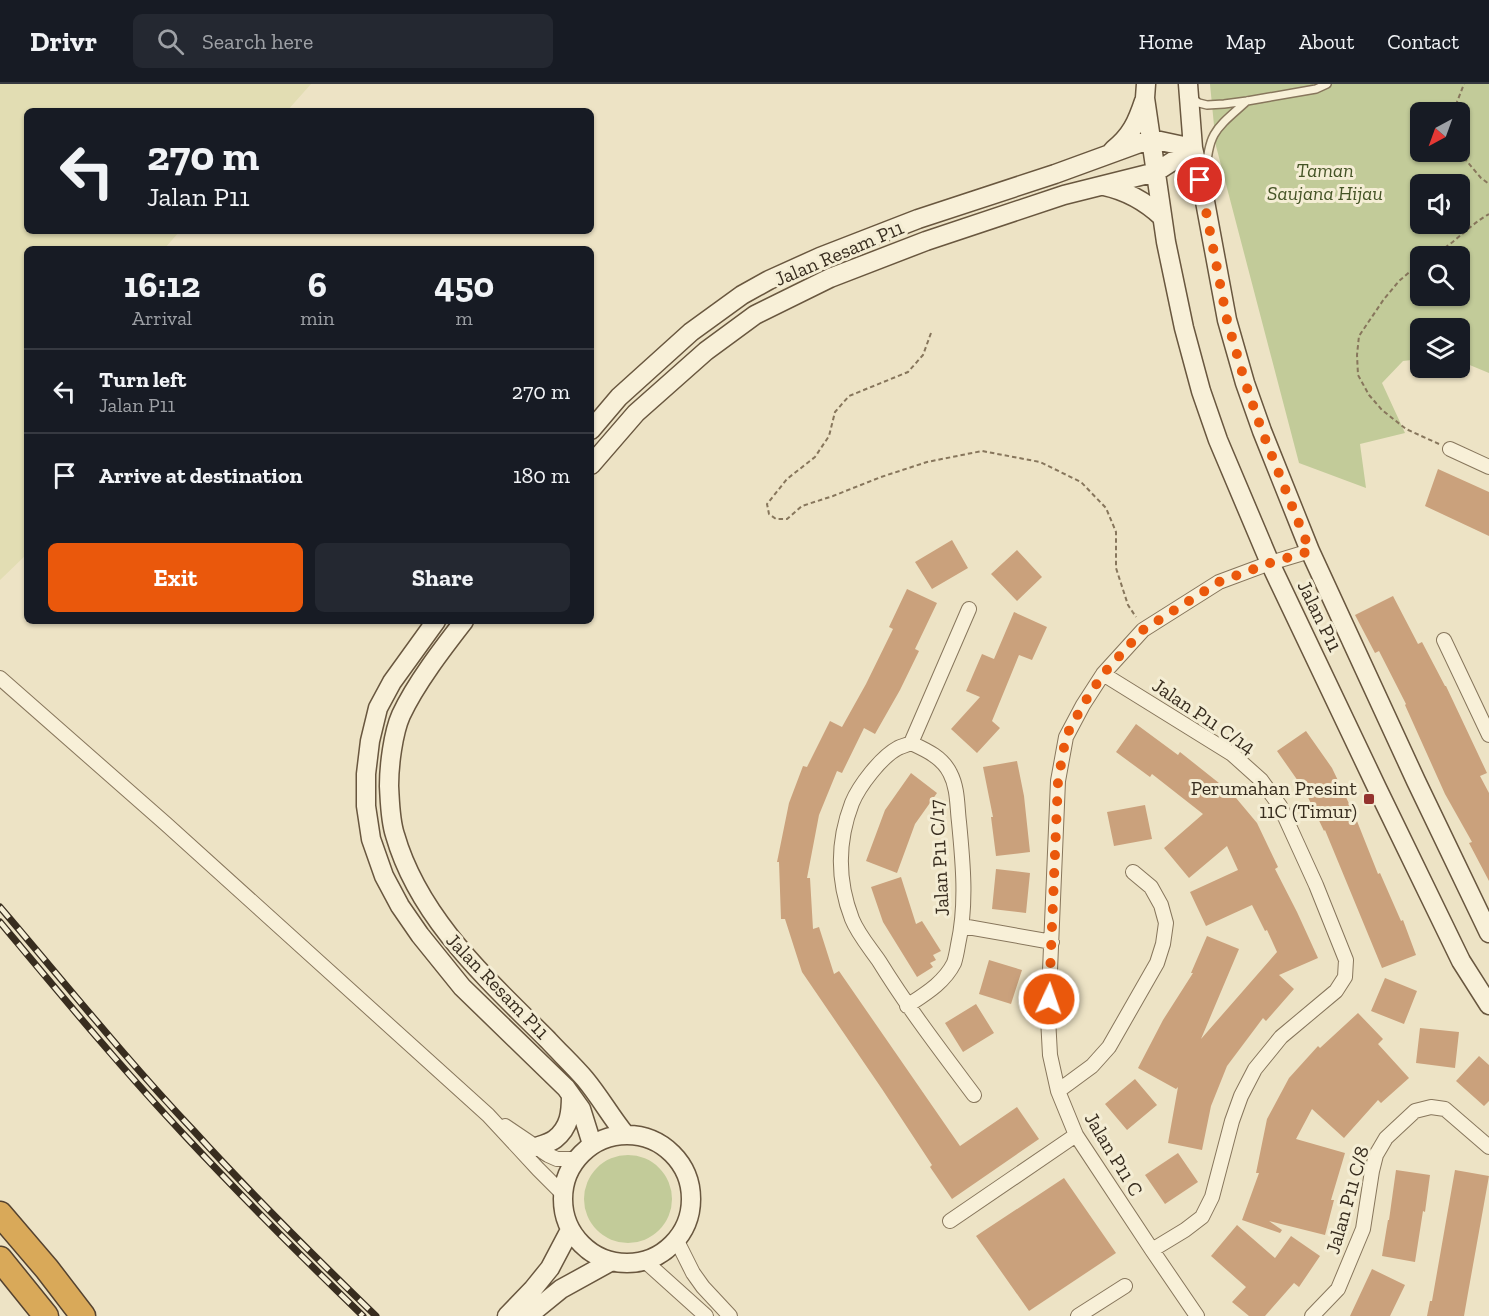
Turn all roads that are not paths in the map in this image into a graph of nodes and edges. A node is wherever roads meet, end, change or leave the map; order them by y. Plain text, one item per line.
1 (1327, 84) edge
2 (1188, 89) edge
3 (1145, 91) edge
4 (1247, 101) junction
5 (1151, 139) junction
6 (1193, 148) junction
7 (1107, 155) junction
8 (1156, 172) junction
9 (1103, 186) junction
10 (1204, 196) junction
11 (1162, 217) junction
12 (594, 426) edge
13 (1450, 449) road end
14 (594, 462) edge
15 (1489, 467) edge
16 (1310, 551) junction
17 (1270, 563) junction
18 (969, 609) dead end
19 (434, 624) edge
20 (463, 624) edge
21 (1444, 640) dead end
22 (1103, 674) junction
23 (0, 678) edge
24 (1485, 716) edge
25 (1489, 735) edge
26 (911, 743) junction
27 (1133, 872) dead end
28 (962, 926) junction
29 (1489, 933) edge
30 (1052, 942) junction
31 (1489, 1005) edge
32 (907, 1006) junction
33 (1058, 1091) junction
34 (571, 1095) junction
35 (974, 1095) dead end
36 (488, 1115) junction
37 (625, 1134) junction
38 (1076, 1135) junction
39 (592, 1144) junction
40 (536, 1147) junction
41 (1489, 1147) edge
42 (575, 1159) junction
43 (562, 1193) junction
44 (0, 1214) edge
45 (950, 1221) dead end
46 (570, 1230) junction
47 (677, 1241) junction
48 (1152, 1250) junction
49 (0, 1259) edge
50 (610, 1262) junction
51 (646, 1262) junction
52 (1125, 1286) dead end
53 (46, 1316) edge
54 (83, 1316) edge
55 (507, 1316) edge
56 (528, 1316) edge
57 (706, 1316) edge
58 (730, 1316) edge
59 (1078, 1316) edge
60 (1197, 1316) edge
61 (1312, 1316) edge

1 - 4 lane
2 - 4 lane
2 - 6 main road, Jalan P11
3 - 5 main road, Jalan P11
3 - 7 main road
4 - 10 lane
5 - 6 main road
5 - 7 main road, Jalan Resam P11
5 - 8 main road, Jalan P11
6 - 8 main road, Jalan Resam P11
6 - 10 main road, Jalan P11
7 - 12 main road, Jalan Resam P11
8 - 9 main road, Jalan Resam P11
8 - 11 main road, Jalan P11
9 - 11 main road
9 - 14 main road, Jalan Resam P11
10 - 16 main road, Jalan P11
11 - 17 main road, Jalan P11
13 - 15 street
16 - 17 street, Jalan P11 C
16 - 29 main road, Jalan P11
17 - 22 street, Jalan P11 C
17 - 31 main road, Jalan P11
18 - 26 street
19 - 34 main road, Jalan Resam P11
20 - 37 main road, Jalan Resam P11
21 - 24 street
22 - 30 street, Jalan P11 C
22 - 48 street, Jalan P11 C/14
23 - 36 street
24 - 25 street
26 - 28 street, Jalan P11 C/17
26 - 32 street
27 - 33 street
28 - 30 street
28 - 32 street, Jalan P11 C/17
30 - 33 street, Jalan P11 C
32 - 35 street
33 - 38 street, Jalan P11 C
34 - 39 main road, Jalan Resam P11
34 - 40 main road
36 - 40 street
36 - 43 street
37 - 39 main road
37 - 47 main road
38 - 45 street
38 - 48 street, Jalan P11 C
39 - 42 main road
40 - 42 street
41 - 61 street, Jalan P11 C/8
42 - 43 main road
43 - 46 main road
44 - 54 highway
46 - 50 main road
46 - 55 main road
47 - 51 main road
47 - 58 street
48 - 60 street, Jalan P11 C
49 - 53 highway
50 - 51 main road
50 - 56 main road
51 - 57 street
52 - 59 street

